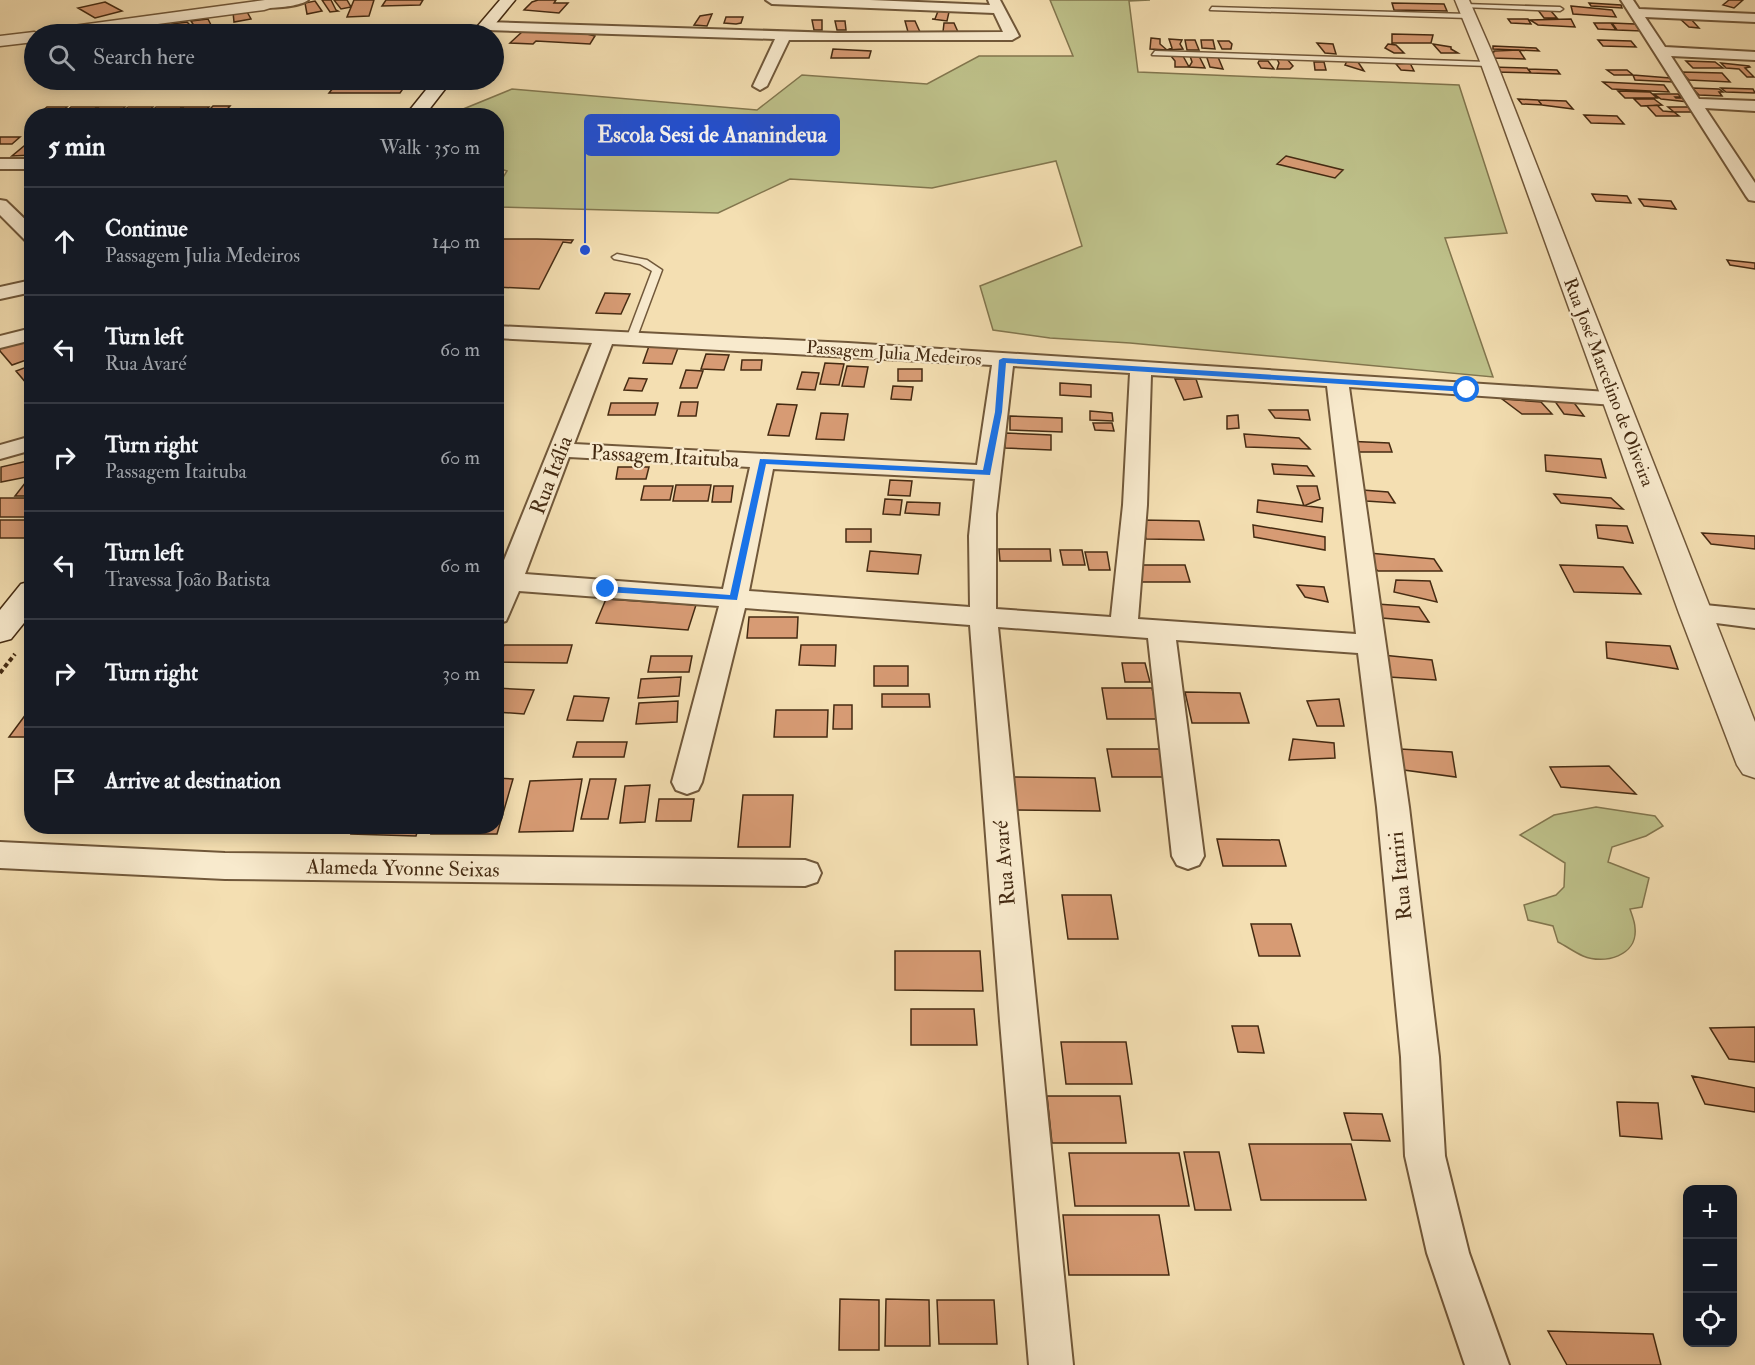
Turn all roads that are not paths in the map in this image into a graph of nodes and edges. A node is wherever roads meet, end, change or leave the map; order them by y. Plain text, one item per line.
1 (280, 0) edge
2 (302, 0) edge
3 (508, 0) edge
4 (772, 0) edge
5 (1627, 0) edge
6 (997, 4) edge
7 (264, 5) junction
8 (1465, 7) edge
9 (1212, 9) dead end
10 (1560, 9) dead end
11 (1638, 13) junction
12 (1755, 18) edge
13 (848, 20) junction
14 (124, 24) edge
15 (487, 24) edge
16 (504, 30) edge
17 (784, 35) junction
18 (24, 38) edge
19 (0, 41) edge
20 (1659, 51) junction
21 (1155, 53) dead end
22 (1755, 56) edge
23 (1489, 64) junction
24 (760, 86) dead end
25 (435, 90) edge
26 (1694, 103) junction
27 (1755, 106) edge
28 (420, 108) edge
29 (1730, 159) junction
30 (1755, 160) edge
31 (0, 164) edge
32 (24, 164) edge
33 (1755, 196) edge
34 (0, 205) edge
35 (24, 229) edge
36 (617, 257) dead end
37 (24, 288) edge
38 (0, 293) edge
39 (504, 332) edge
40 (24, 336) edge
41 (605, 336) junction
42 (632, 337) junction
43 (0, 342) edge
44 (1003, 360) junction
45 (1141, 369) junction
46 (1337, 381) junction
47 (1615, 398) junction
48 (24, 445) edge
49 (560, 450) junction
50 (0, 452) edge
51 (763, 461) junction
52 (987, 473) junction
53 (511, 582) junction
54 (504, 597) edge
55 (734, 598) junction
56 (24, 601) edge
57 (1695, 613) junction
58 (984, 618) junction
59 (1755, 620) edge
60 (1124, 626) junction
61 (0, 631) edge
62 (1161, 631) junction
63 (1371, 644) junction
64 (1755, 765) edge
65 (687, 782) dead end
66 (0, 855) edge
67 (1188, 856) dead end
68 (805, 873) dead end
69 (1051, 1365) edge
70 (1487, 1365) edge

1 - 7 street
2 - 7 street
3 - 15 street
4 - 13 street
5 - 11 street
6 - 13 street
6 - 13 street
7 - 14 street
8 - 9 lane
8 - 10 lane
8 - 23 street, Rua José Marcelino de Oliveira
11 - 12 street
11 - 20 street
13 - 17 street
16 - 17 street
17 - 24 street
18 - 19 street
20 - 22 street
20 - 26 street
21 - 23 lane
23 - 47 street, Rua José Marcelino de Oliveira
25 - 28 street
26 - 27 street
26 - 29 street
29 - 30 street
29 - 33 street
31 - 32 street
34 - 35 street
36 - 42 lane
37 - 38 street
39 - 41 street, Passagem Julia Medeiros
40 - 43 street
41 - 42 street, Passagem Julia Medeiros
41 - 49 street, Rua Itália
42 - 44 street, Passagem Julia Medeiros
44 - 45 street, Passagem Julia Medeiros
44 - 52 street, Rua Avaré
45 - 46 street, Passagem Julia Medeiros
45 - 60 street
46 - 47 street, Passagem Julia Medeiros
46 - 63 street, Rua Itariri
47 - 57 street, Rua José Marcelino de Oliveira
48 - 50 street
49 - 51 street, Passagem Itaituba
49 - 53 street, Rua Itália
51 - 52 street, Passagem Itaituba
51 - 55 street
52 - 58 street, Rua Avaré
53 - 54 street, Rua Itália
53 - 55 street
55 - 58 street
55 - 65 street
56 - 61 street
57 - 59 street
57 - 64 street, Rua José Marcelino de Oliveira
58 - 60 street
58 - 69 street, Rua Avaré
60 - 62 street
62 - 63 street
62 - 67 street
63 - 70 street, Rua Itariri
66 - 68 street, Alameda Yvonne Seixas

